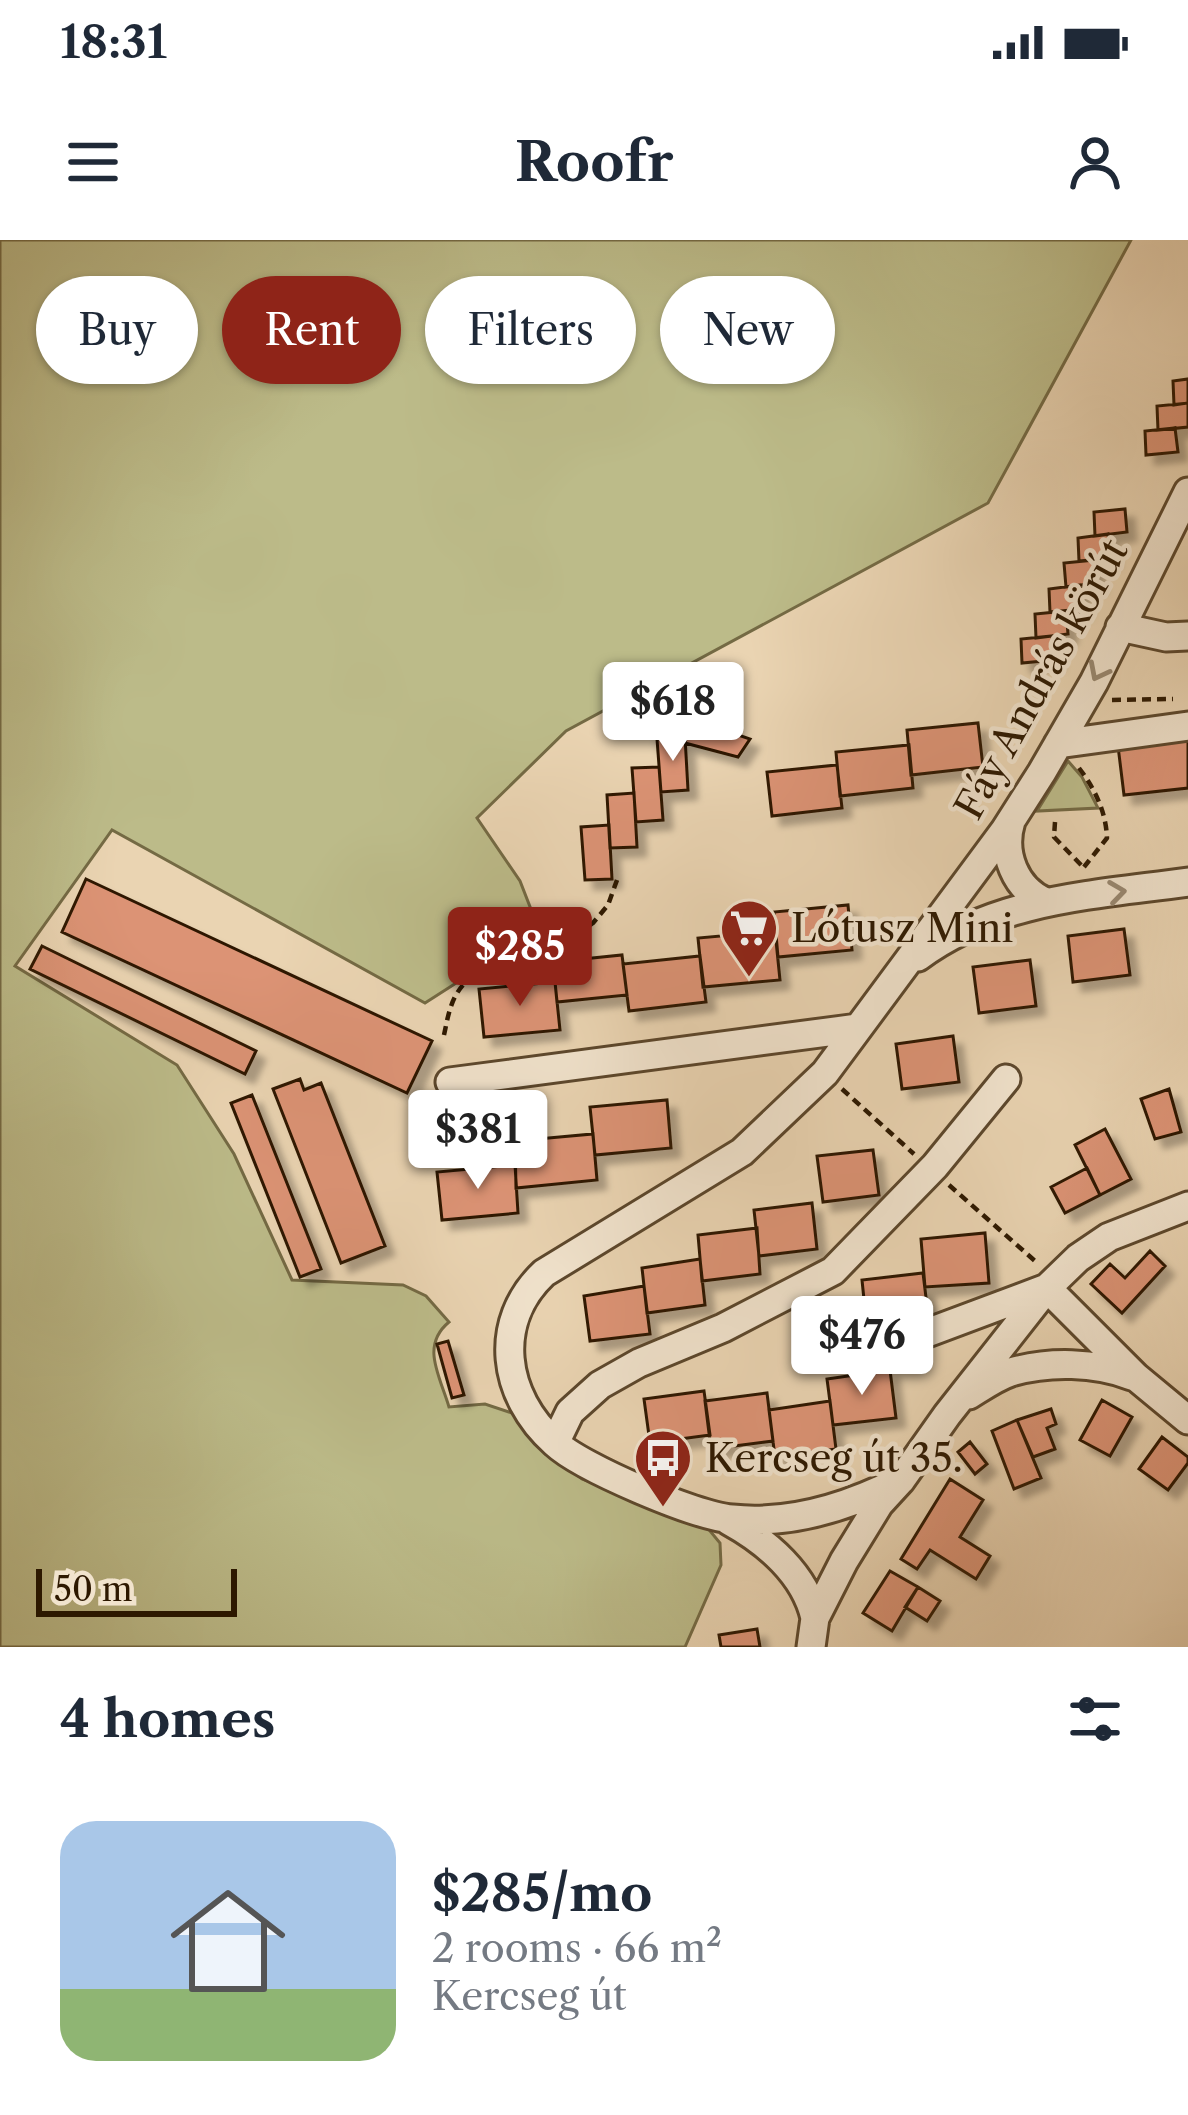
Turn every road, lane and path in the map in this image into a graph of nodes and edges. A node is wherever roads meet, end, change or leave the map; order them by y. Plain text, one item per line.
1 (1188, 493) edge
2 (1120, 627) junction
3 (1188, 636) edge
4 (1082, 701) junction
5 (1187, 712) edge
6 (1067, 754) junction
7 (1012, 820) junction
8 (1055, 822) dead end
9 (1084, 868) junction
10 (617, 880) dead end
11 (1188, 882) edge
12 (1088, 896) junction
13 (1046, 902) junction
14 (888, 985) junction
15 (858, 1028) junction
16 (443, 1035) dead end
17 (1006, 1079) dead end
18 (449, 1082) dead end
19 (1188, 1206) edge
20 (1047, 1288) junction
21 (876, 1352) dead end
22 (1136, 1377) junction
23 (958, 1401) junction
24 (1188, 1420) edge
25 (555, 1443) junction
26 (902, 1480) junction
27 (726, 1519) junction
28 (815, 1618) junction
29 (811, 1647) edge

1 - 2 street, Fáy András körút
2 - 3 street
2 -> 4 street, Fáy András körút
4 - 5 path
4 - 6 street, Fáy András körút
5 - 6 street
6 - 7 street, Fáy András körút
6 - 9 path
7 - 13 street
7 - 14 street, Fáy András körút
8 - 9 path
9 - 12 path
10 - 16 path
12 -> 11 street
12 - 13 street
13 - 14 street
14 - 15 street
15 - 18 street
15 - 25 street
17 - 25 street
19 - 20 street
20 - 21 street
20 - 22 street
20 - 23 street
22 - 23 street
22 - 24 street
23 - 26 street
25 - 27 street
26 - 27 street
26 - 28 street
27 - 28 street
28 - 29 street

